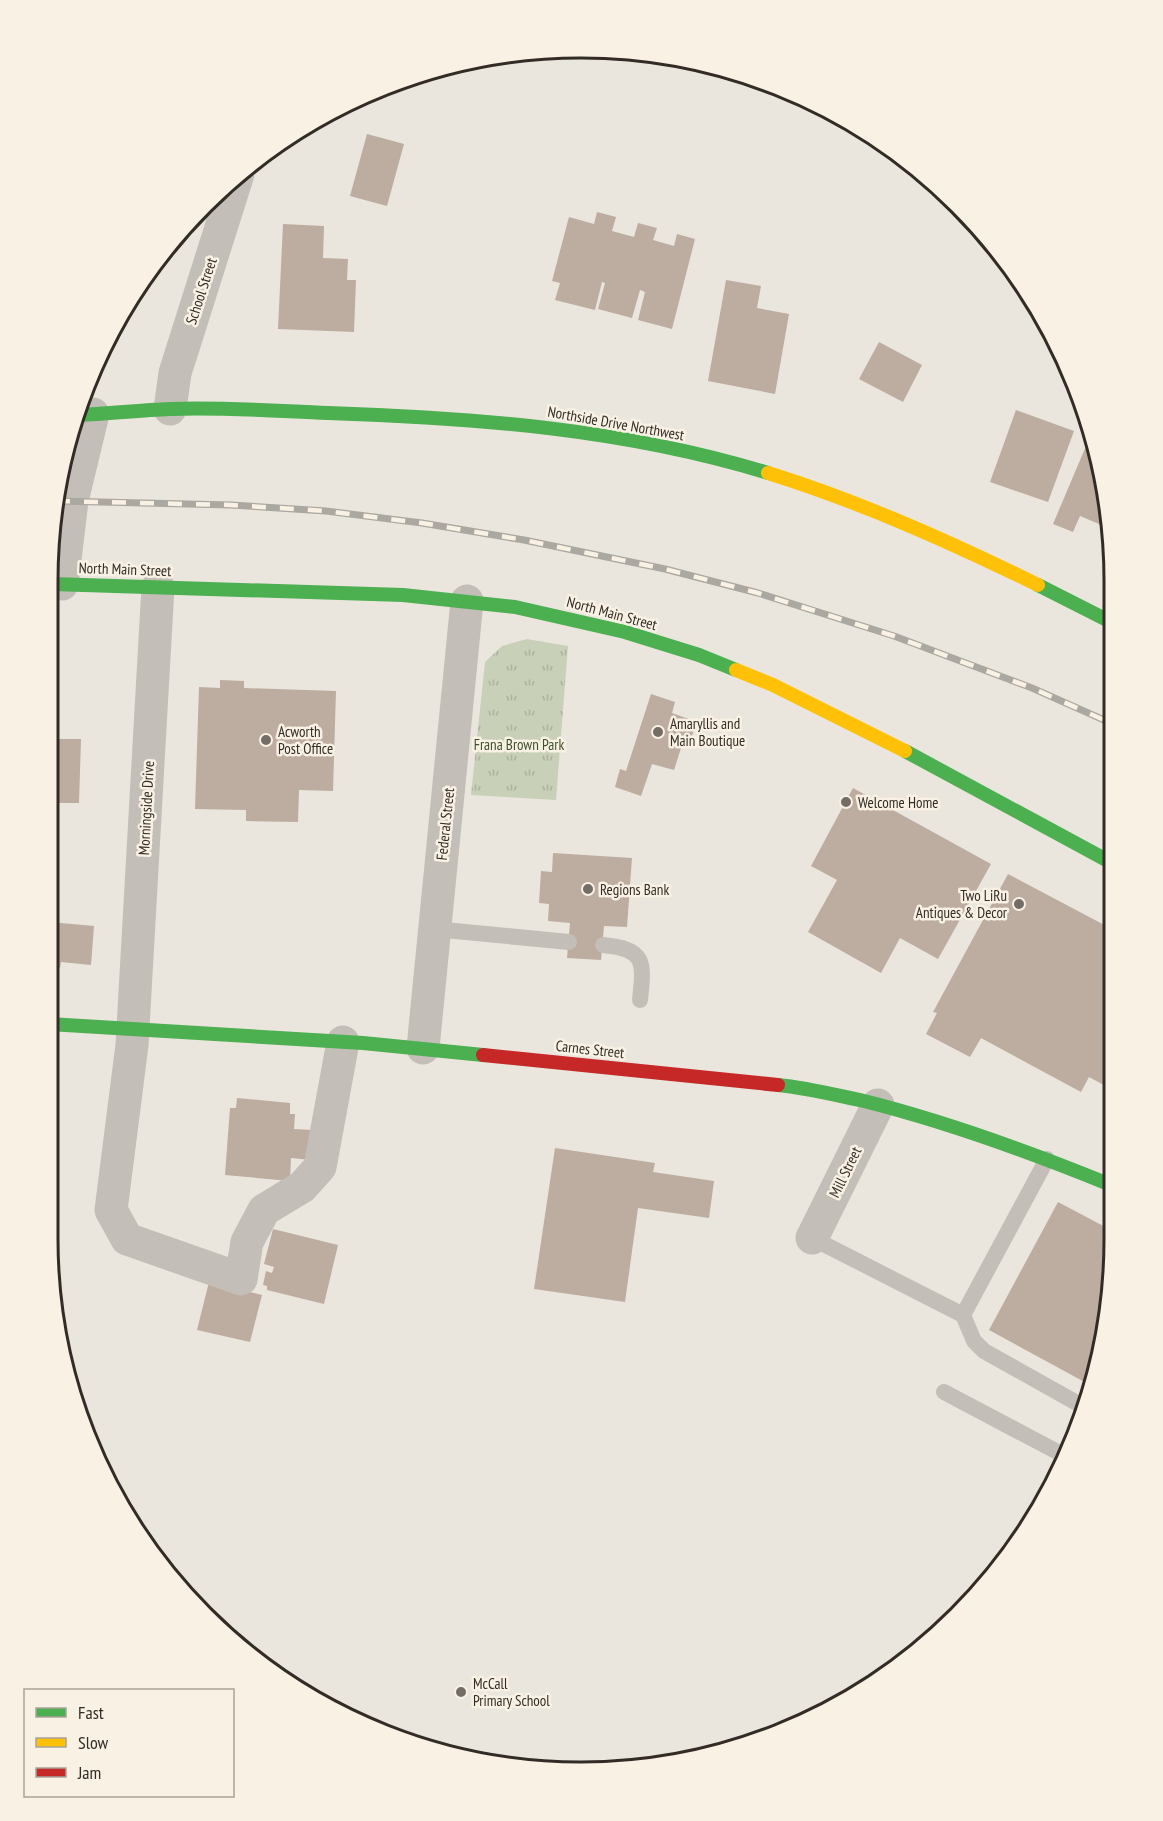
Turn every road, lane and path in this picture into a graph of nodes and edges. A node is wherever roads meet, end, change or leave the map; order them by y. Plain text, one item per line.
1 (228, 196) edge
2 (170, 409) junction
3 (86, 414) edge
4 (58, 577) edge
5 (58, 584) edge
6 (158, 587) junction
7 (467, 601) junction
8 (1104, 618) edge
9 (1104, 859) edge
10 (434, 929) junction
11 (569, 942) dead end
12 (603, 945) dead end
13 (640, 1000) dead end
14 (58, 1025) edge
15 (132, 1030) junction
16 (343, 1042) junction
17 (423, 1048) junction
18 (878, 1105) junction
19 (1047, 1159) junction
20 (1104, 1182) edge
21 (812, 1238) joint
22 (963, 1315) junction
23 (944, 1392) dead end
24 (1078, 1404) edge
25 (1059, 1453) edge

1 - 2 street, School Street
2 - 3 street, Northside Drive Northwest
2 - 8 street, Northside Drive Northwest
3 - 4 street
5 - 6 street, North Main Street
6 - 7 street, North Main Street
6 - 15 street, Morningside Drive
7 - 9 street, North Main Street
7 - 10 street, Federal Street
10 - 11 lane
10 - 17 street, Federal Street
12 - 13 lane
14 - 15 street, Carnes Street
15 - 16 street, Carnes Street
15 - 16 street, Morningside Drive
16 - 17 street, Carnes Street
17 - 18 street, Carnes Street
18 - 19 street, Carnes Street
18 - 21 street, Mill Street
19 - 20 street, Carnes Street
19 - 22 lane
21 - 22 lane
22 - 24 lane
23 - 25 lane

